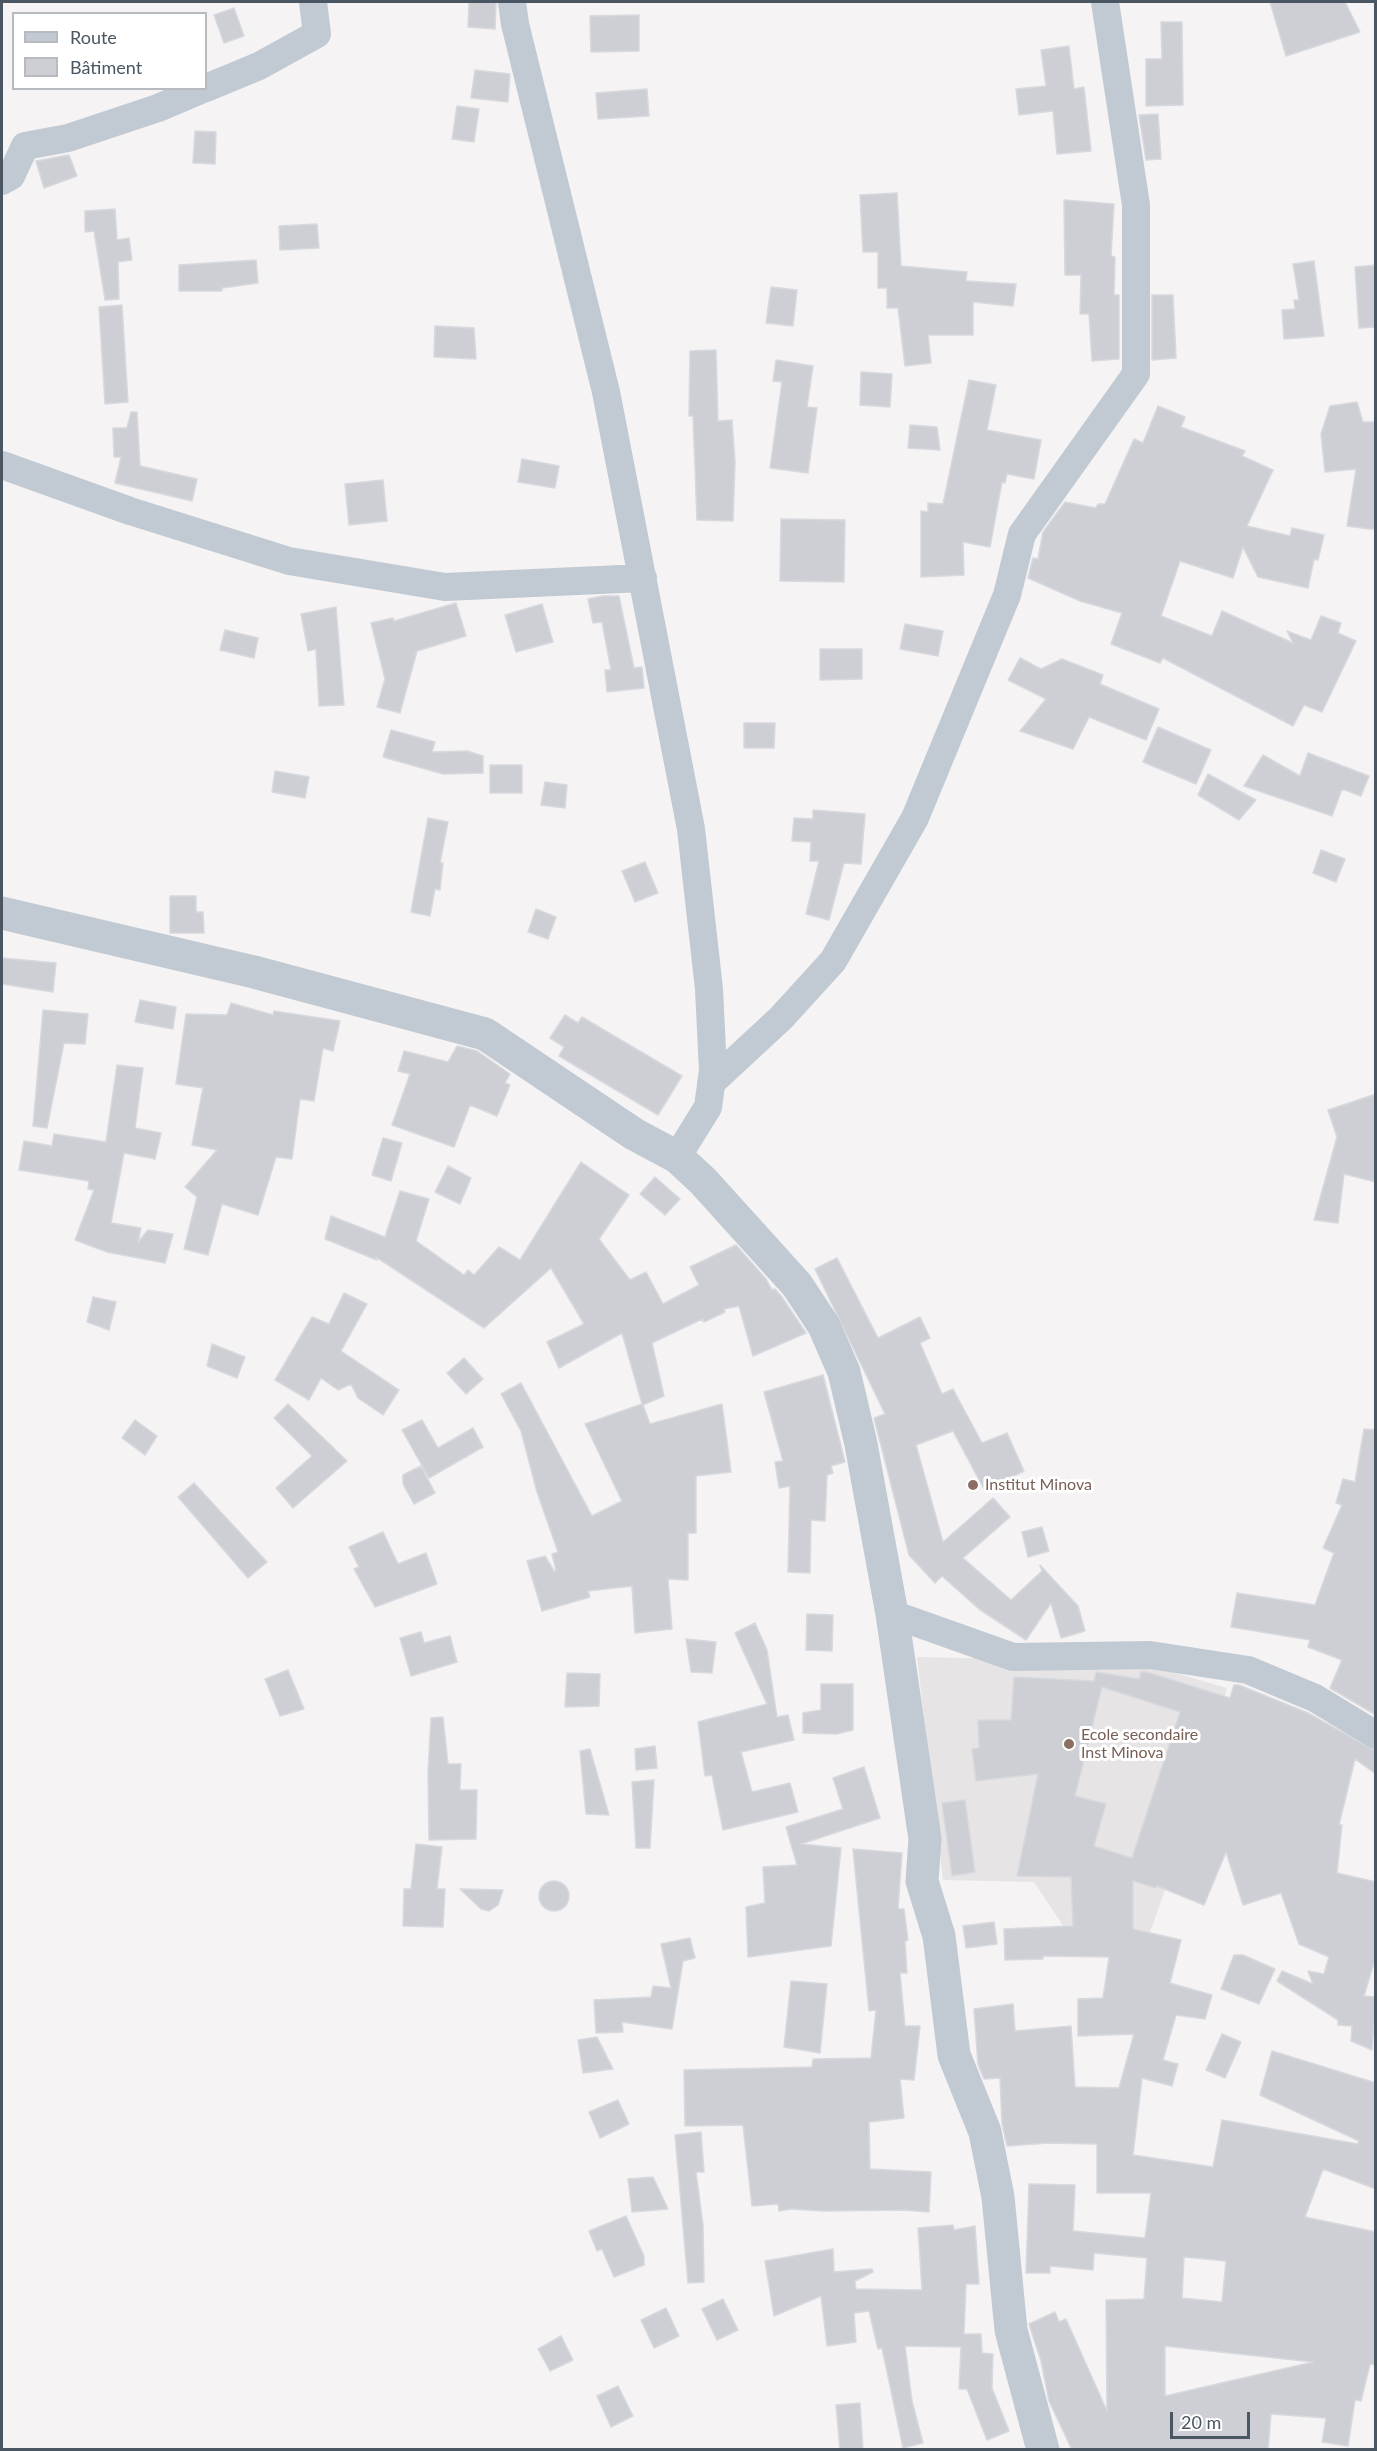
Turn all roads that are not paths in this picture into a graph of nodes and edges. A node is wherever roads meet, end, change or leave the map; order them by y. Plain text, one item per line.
1 (313, 2) edge
2 (512, 2) edge
3 (1105, 2) edge
4 (207, 87) edge
5 (200, 90) edge
6 (2, 181) edge
7 (2, 465) edge
8 (643, 578) junction
9 (2, 913) edge
10 (711, 1083) junction
11 (677, 1157) junction
12 (892, 1614) junction
13 (1376, 1735) edge
14 (1043, 2450) edge

1 - 4 street
2 - 8 street
3 - 10 street
5 - 6 street
7 - 8 street
8 - 10 street
9 - 11 street
10 - 11 street
11 - 12 street
12 - 13 street
12 - 14 street

